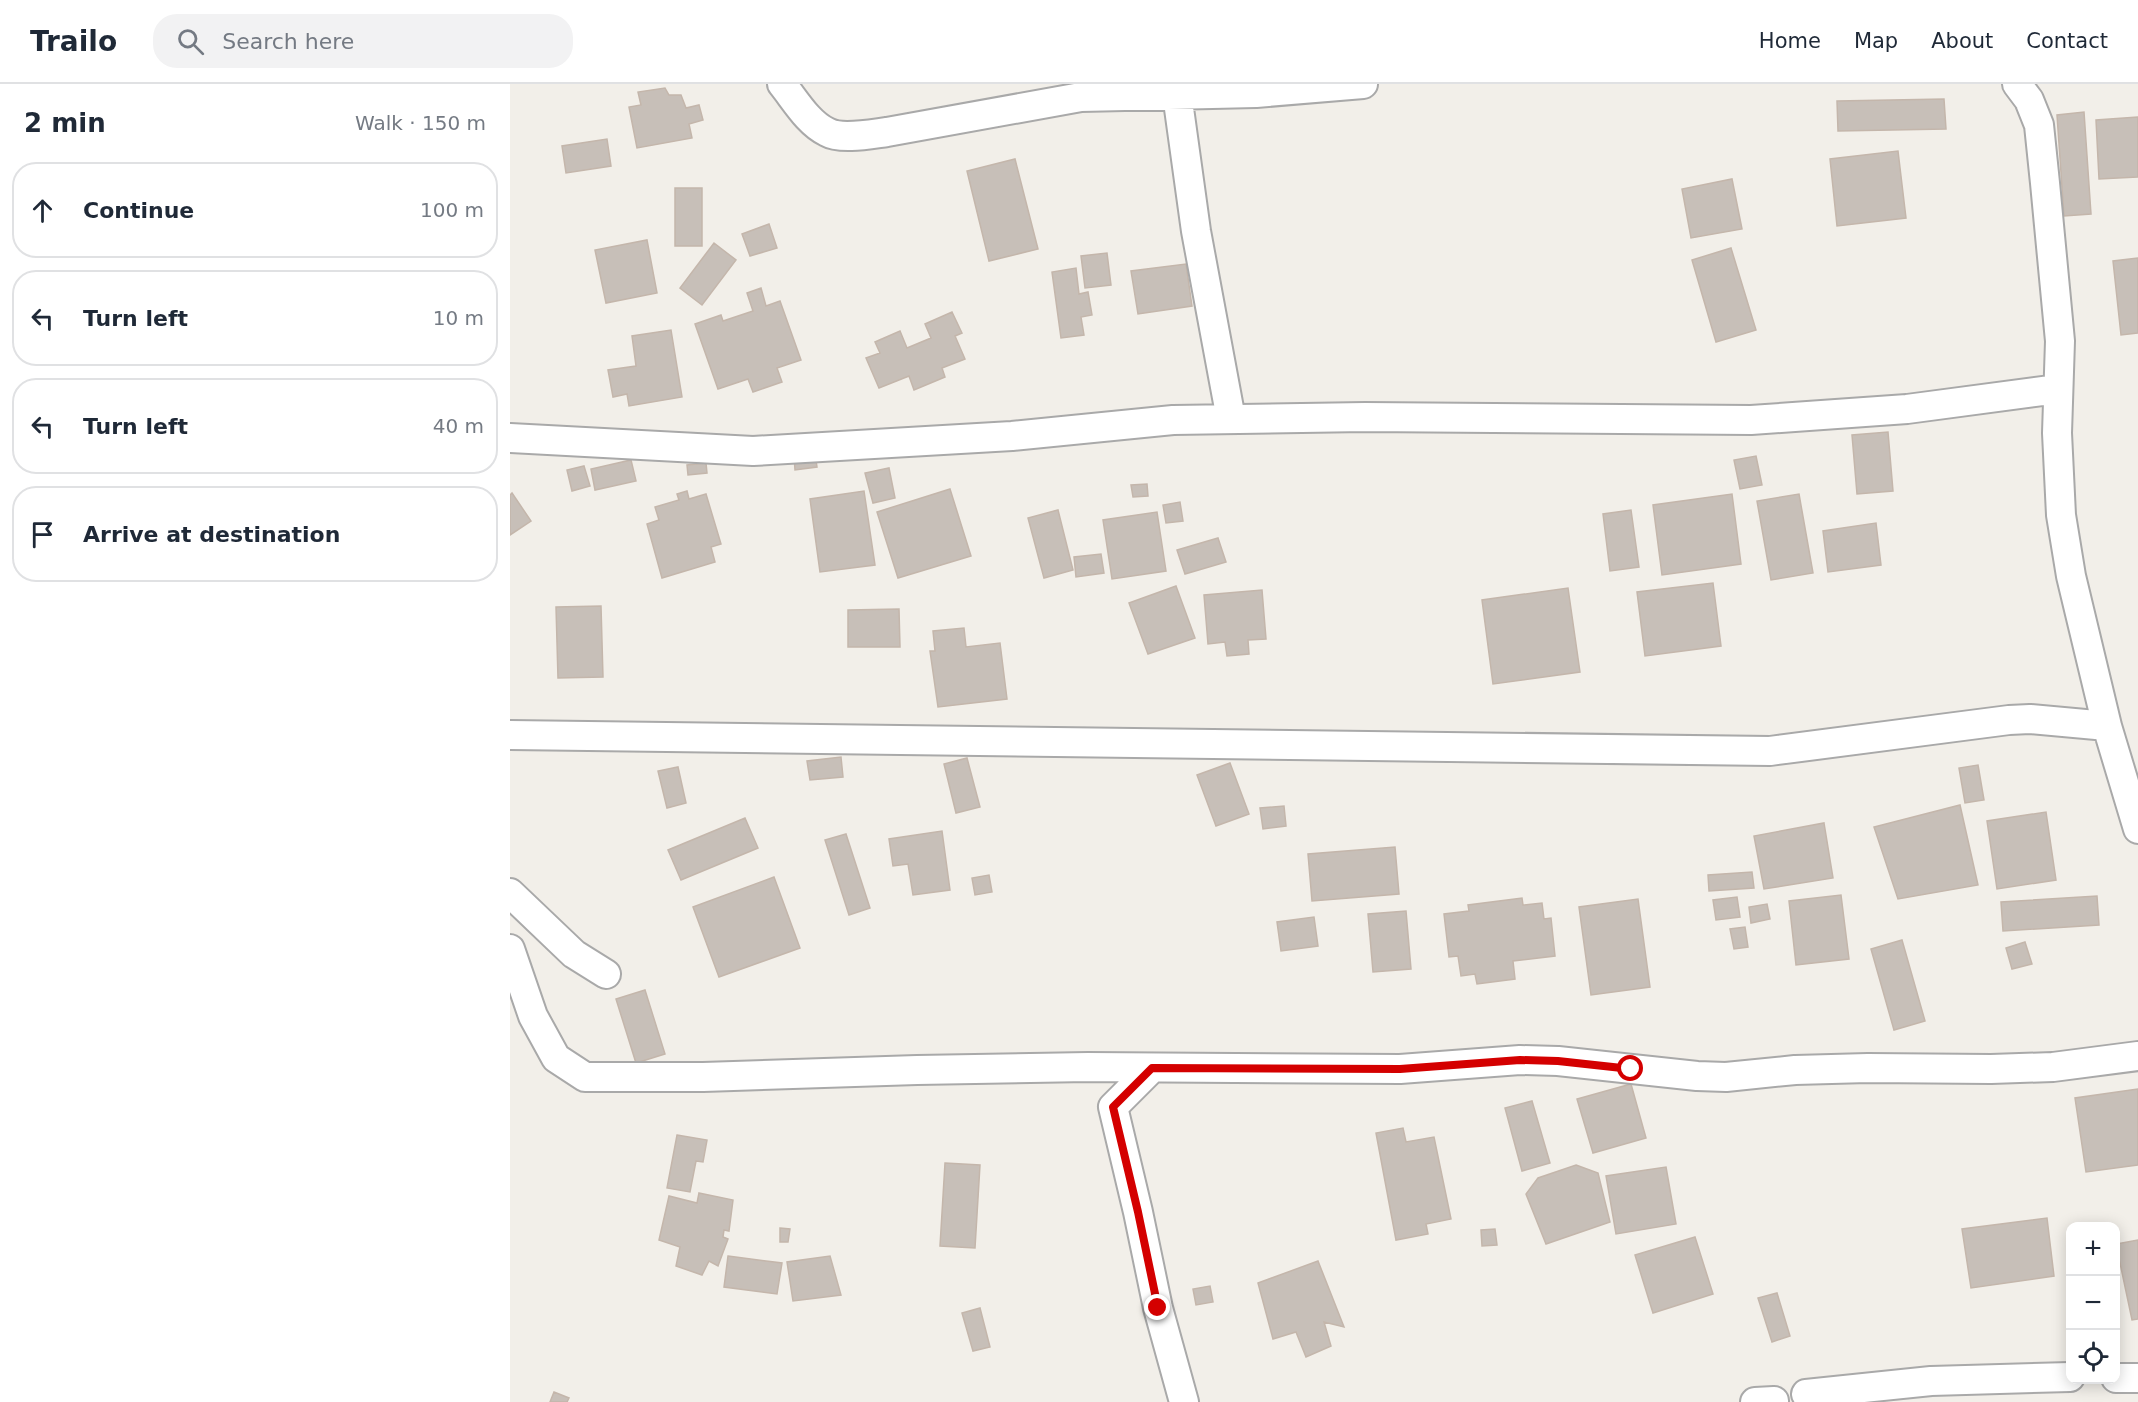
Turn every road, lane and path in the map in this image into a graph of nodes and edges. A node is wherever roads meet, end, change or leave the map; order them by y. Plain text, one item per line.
1 (782, 84) edge
2 (1363, 84) edge
3 (2017, 84) edge
4 (1177, 94) junction
5 (2058, 389) junction
6 (1231, 419) junction
7 (510, 438) edge
8 (2107, 726) junction
9 (510, 735) edge
10 (2138, 829) edge
11 (510, 893) edge
12 (510, 949) edge
13 (606, 974) dead end
14 (2138, 1056) edge
15 (1152, 1068) junction
16 (2066, 1377) edge
17 (2120, 1378) edge
18 (2138, 1378) edge
19 (1806, 1394) dead end
20 (1184, 1402) edge

1 - 4 street
2 - 4 street
3 - 5 street
4 - 6 street
5 - 6 street
5 - 8 street
6 - 7 street
8 - 9 street
8 - 10 street
11 - 13 street
12 - 15 street
14 - 15 street
15 - 20 street
16 - 19 street
17 - 18 street

